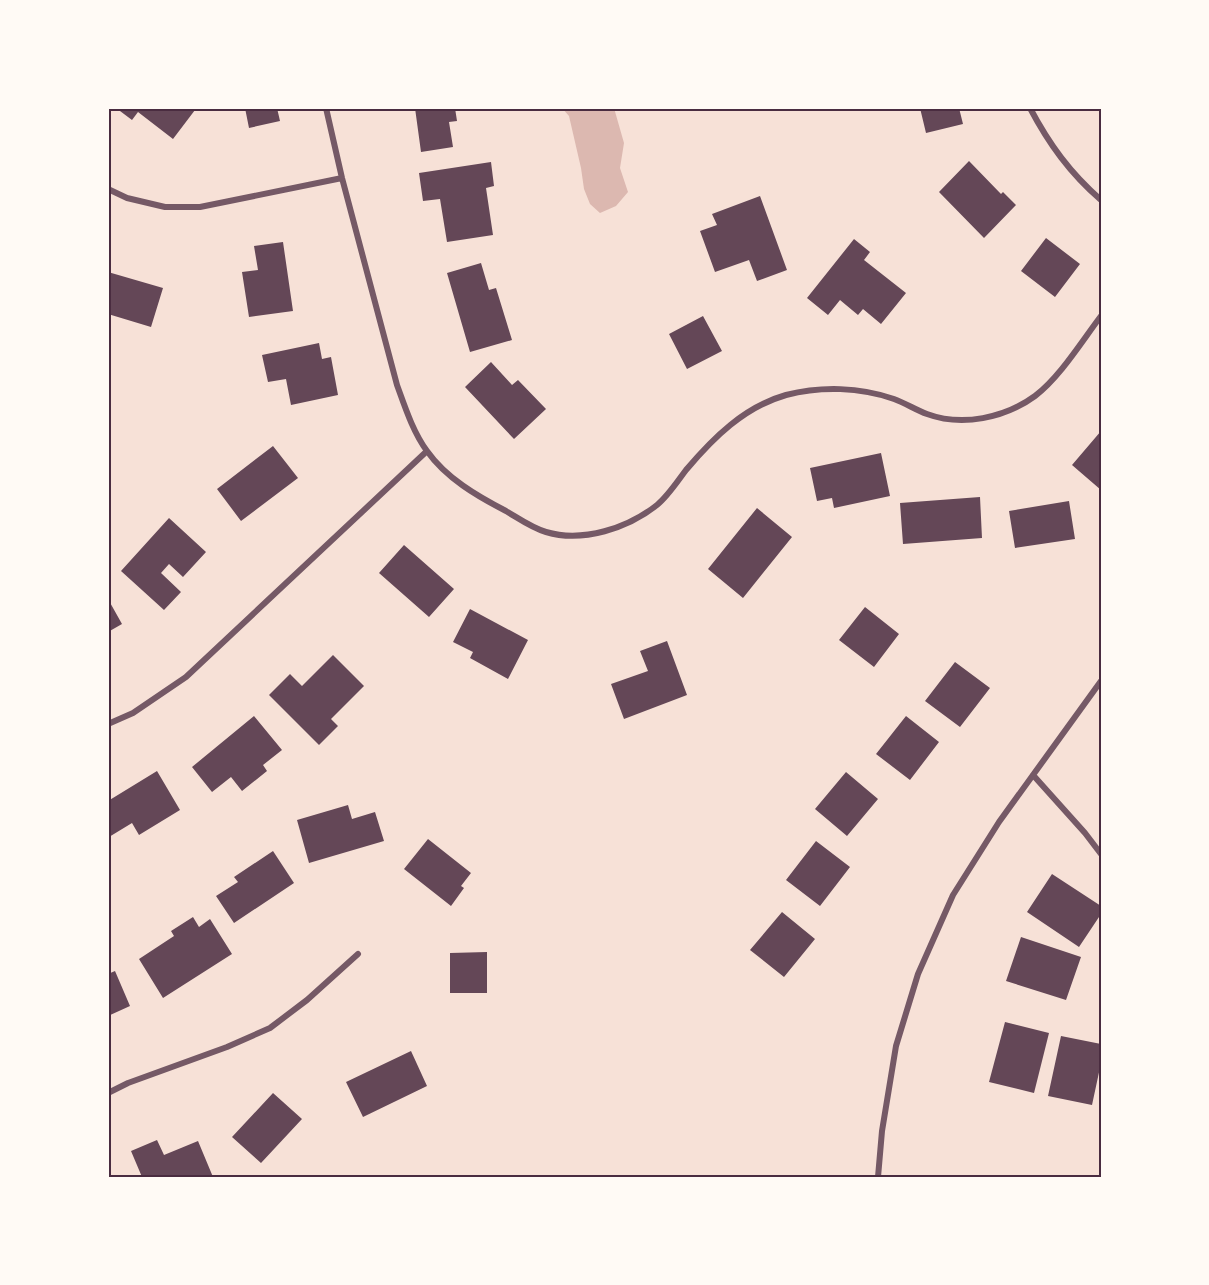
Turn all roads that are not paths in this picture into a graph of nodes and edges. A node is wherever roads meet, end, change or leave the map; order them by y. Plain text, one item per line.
1 (326, 108) edge
2 (1030, 108) edge
3 (342, 178) junction
4 (108, 189) edge
5 (1101, 200) edge
6 (1101, 316) edge
7 (427, 451) junction
8 (1101, 681) edge
9 (108, 724) edge
10 (1033, 775) junction
11 (1101, 854) edge
12 (358, 954) dead end
13 (108, 1093) edge
14 (878, 1177) edge

1 - 3 street
2 - 5 street
3 - 4 street
3 - 7 street
6 - 7 street
7 - 9 street
8 - 10 street
10 - 11 street
10 - 14 street
12 - 13 street

